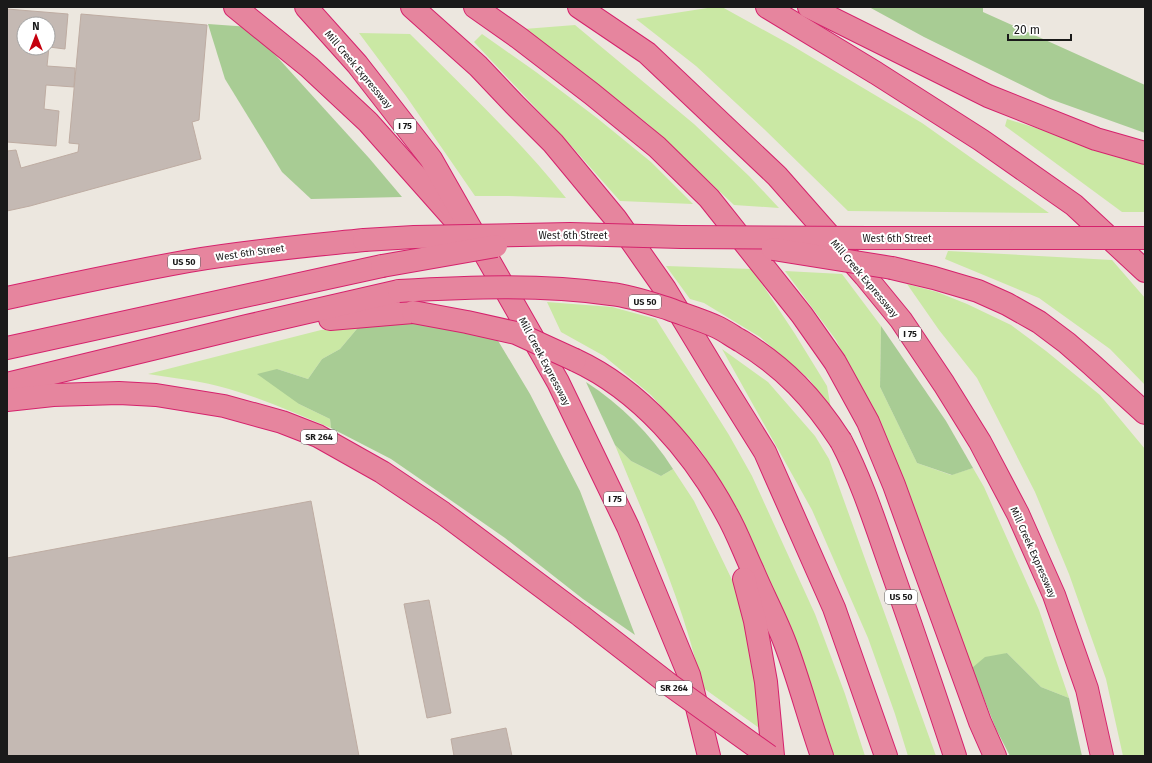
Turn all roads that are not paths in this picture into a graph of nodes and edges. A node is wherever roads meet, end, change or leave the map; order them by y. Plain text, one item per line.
1 (235, 7) edge
2 (306, 7) edge
3 (412, 7) edge
4 (475, 7) edge
5 (580, 7) edge
6 (767, 7) edge
7 (809, 7) edge
8 (1145, 153) edge
9 (570, 234) junction
10 (681, 237) junction
11 (1145, 238) edge
12 (487, 257) junction
13 (1145, 272) edge
14 (7, 298) edge
15 (247, 326) junction
16 (7, 348) edge
17 (1091, 364) junction
18 (7, 384) edge
19 (7, 400) edge
20 (1145, 413) edge
21 (1145, 422) edge
22 (727, 514) junction
23 (866, 701) junction
24 (709, 756) edge
25 (769, 756) edge
26 (773, 756) edge
27 (822, 756) edge
28 (886, 756) edge
29 (891, 756) edge
30 (955, 756) edge
31 (995, 756) edge
32 (1102, 756) edge

1 - 12 highway
2 - 12 highway, Mill Creek Expressway / I 75
3 - 23 highway
4 - 31 highway
5 - 32 highway, Mill Creek Expressway / I 75
6 - 13 highway
7 - 8 highway
9 - 10 highway, West 6th Street / US 50, bridge
9 - 14 highway, West 6th Street / US 50, bridge
9 - 16 highway, bridge
10 - 11 highway, West 6th Street, bridge
10 - 17 highway, US 50, bridge
12 - 24 highway, Mill Creek Expressway / I 75
15 - 18 highway, US 50
15 - 22 highway, bridge
15 - 30 highway, US 50, bridge
17 - 20 highway, US 50
17 - 21 highway
19 - 25 highway, SR 264, bridge
22 - 26 highway
22 - 27 highway
23 - 28 highway
23 - 29 highway

